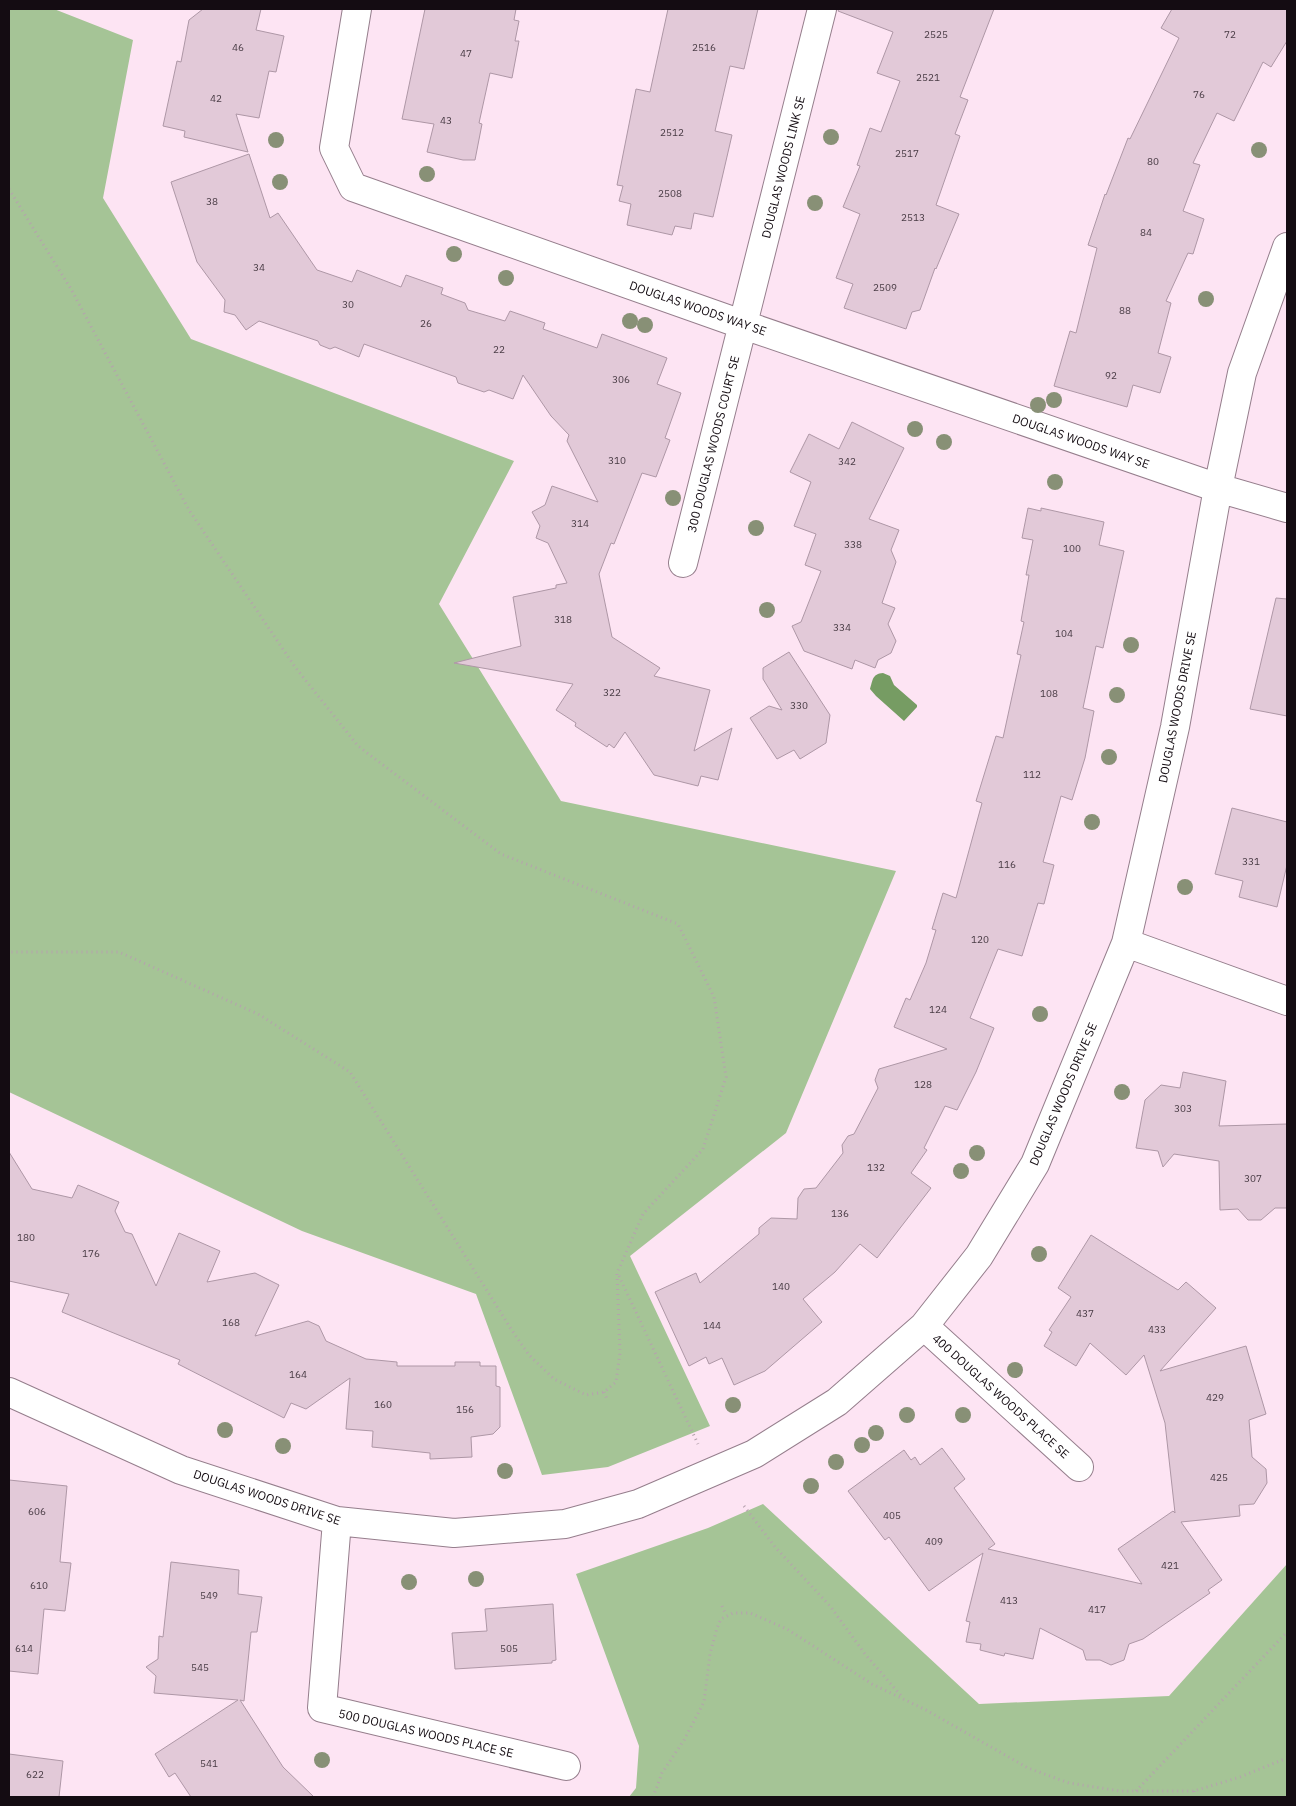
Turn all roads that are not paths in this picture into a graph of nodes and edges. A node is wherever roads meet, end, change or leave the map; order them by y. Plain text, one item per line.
1 (357, 9) edge
2 (822, 9) edge
3 (1287, 247) edge
4 (744, 325) junction
5 (1218, 488) junction
6 (1287, 508) edge
7 (683, 563) dead end
8 (1126, 943) junction
9 (1287, 1001) edge
10 (924, 1326) junction
11 (9, 1392) edge
12 (1079, 1467) dead end
13 (337, 1521) junction
14 (566, 1766) dead end

1 - 4 street, DOUGLAS WOODS WAY SE
2 - 4 street, DOUGLAS WOODS LINK SE
3 - 5 street, DOUGLAS WOODS DRIVE SE
4 - 5 street, DOUGLAS WOODS WAY SE
4 - 7 street, 300 DOUGLAS WOODS COURT SE
5 - 6 street, DOUGLAS WOODS WAY SE
5 - 8 street, DOUGLAS WOODS DRIVE SE
8 - 9 street
8 - 10 street, DOUGLAS WOODS DRIVE SE
10 - 12 street, 400 DOUGLAS WOODS PLACE SE
10 - 13 street, DOUGLAS WOODS DRIVE SE
11 - 13 street, DOUGLAS WOODS DRIVE SE
13 - 14 street, 500 DOUGLAS WOODS PLACE SE

